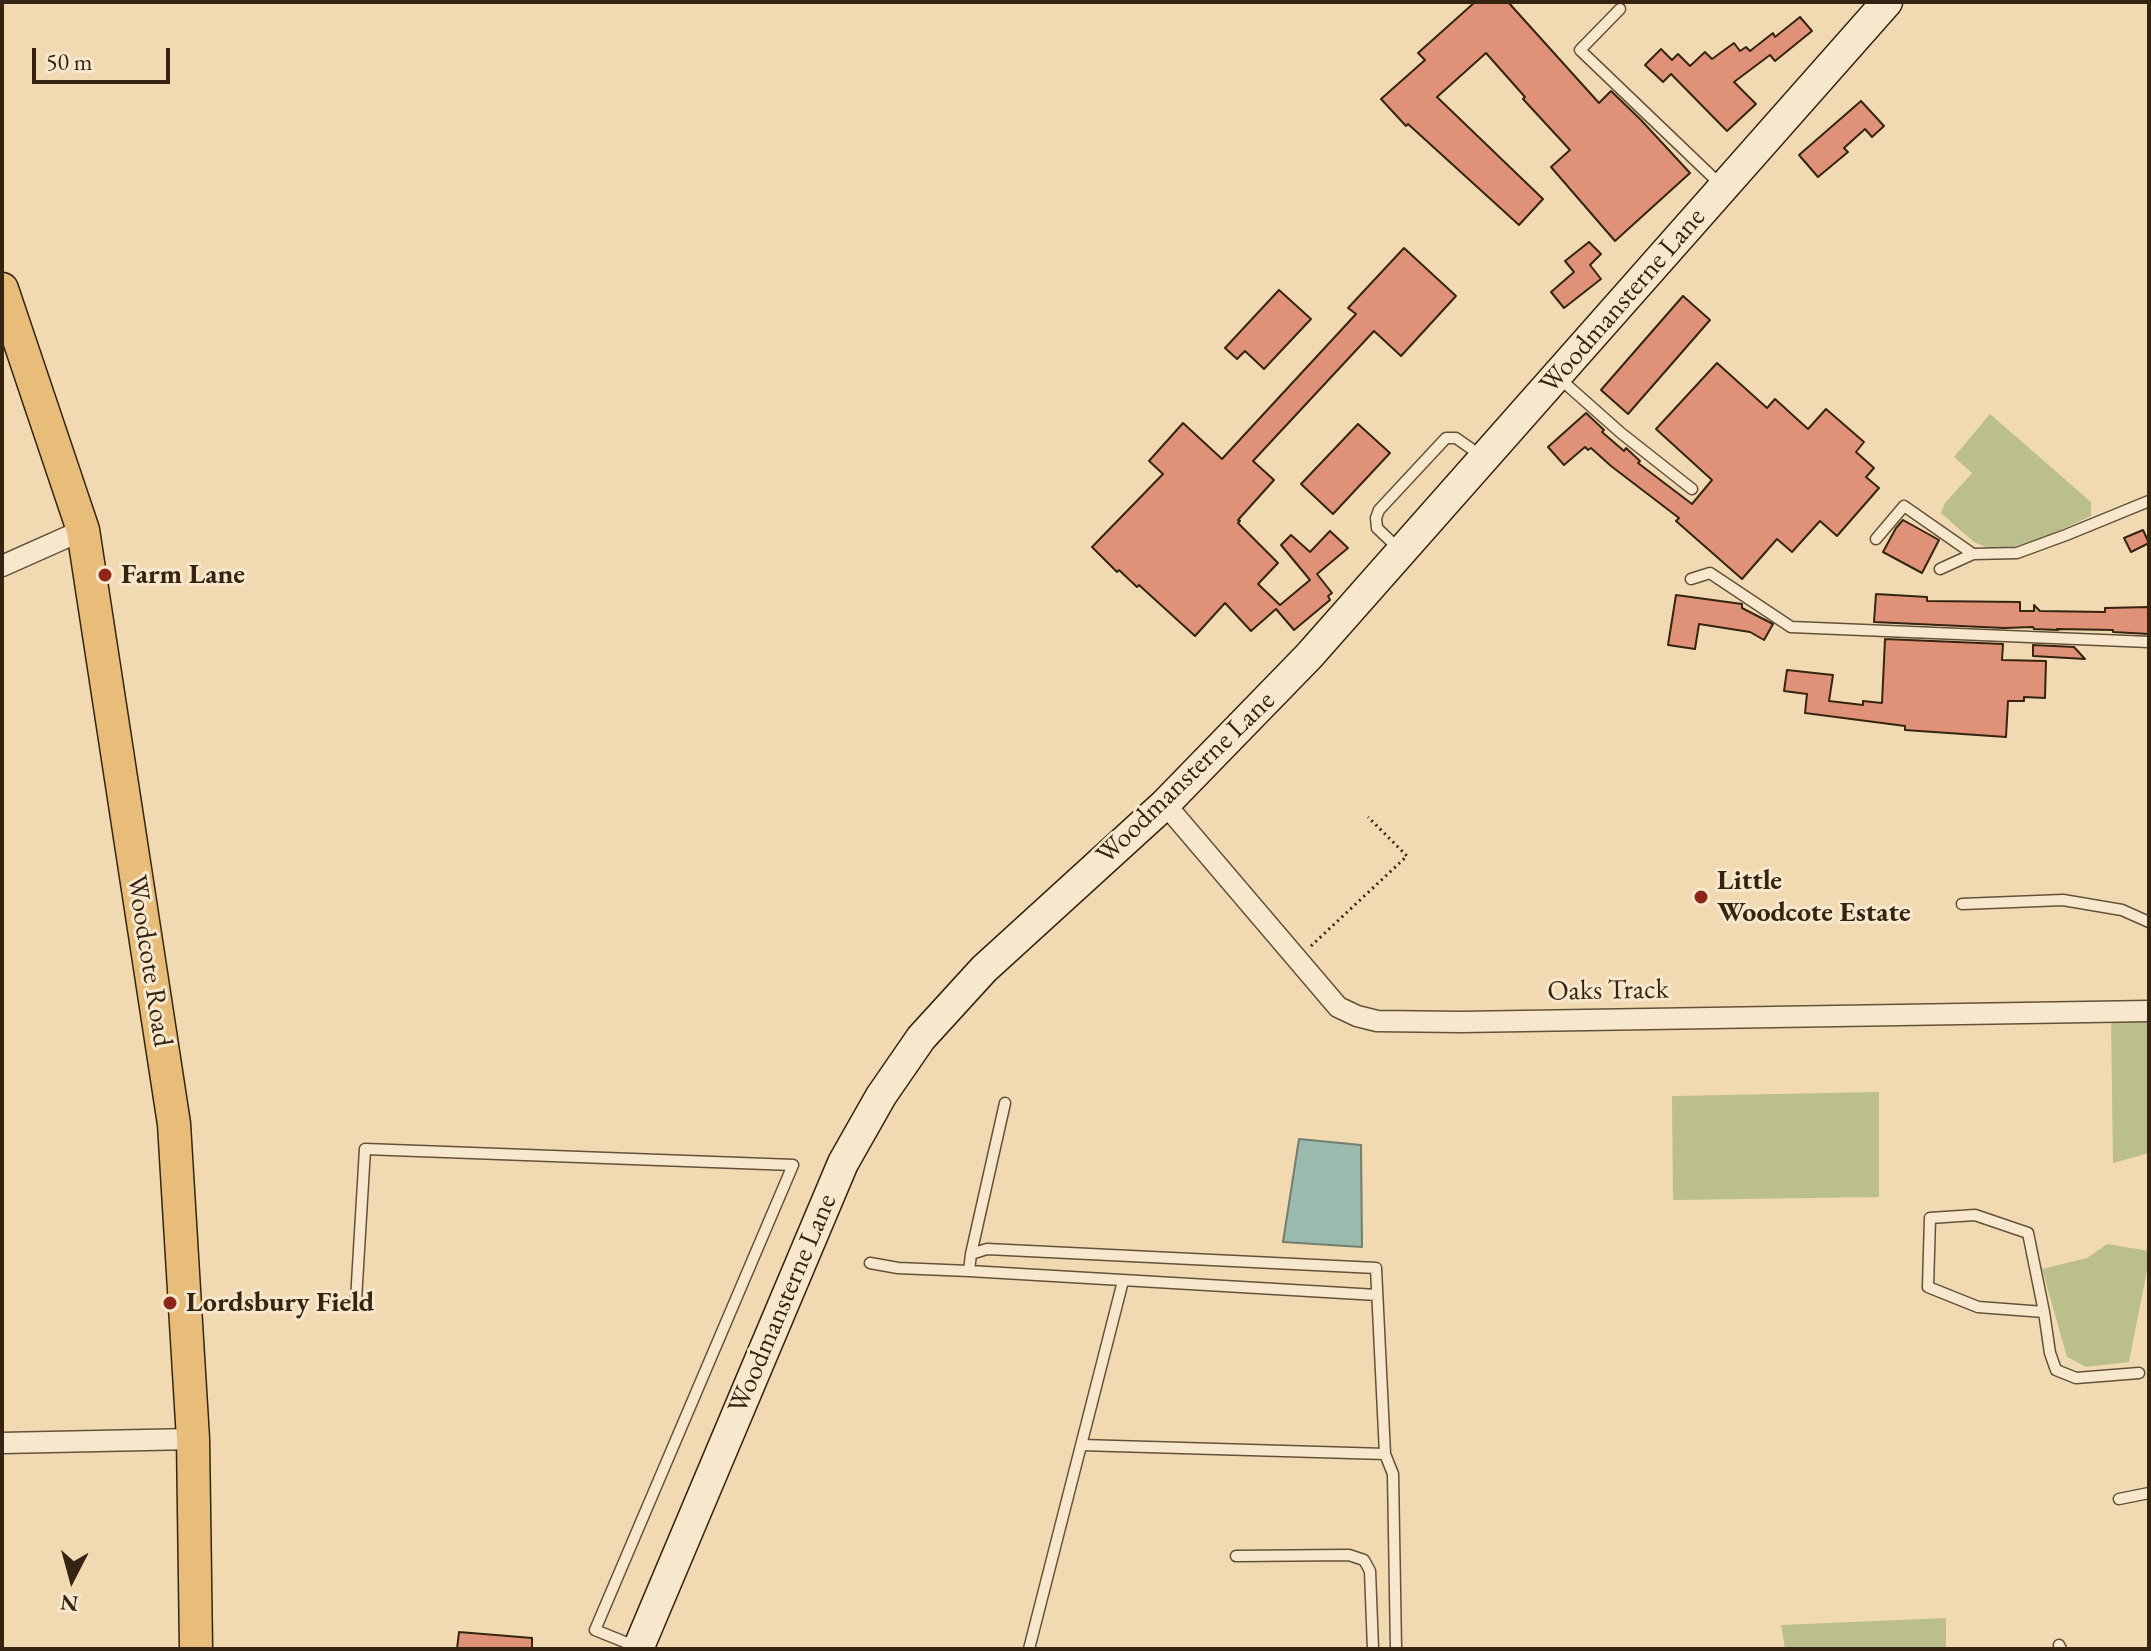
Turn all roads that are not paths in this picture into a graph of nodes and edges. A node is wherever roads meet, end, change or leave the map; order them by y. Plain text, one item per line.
1 (1887, 2) edge
2 (1620, 9) dead end
3 (1723, 187) junction
4 (2, 289) edge
5 (1556, 376) junction
6 (1484, 458) junction
7 (1692, 489) dead end
8 (2149, 501) edge
9 (83, 530) junction
10 (1876, 539) dead end
11 (1402, 551) junction
12 (1973, 554) junction
13 (2, 566) edge
14 (1940, 569) dead end
15 (1691, 579) dead end
16 (2149, 642) edge
17 (1165, 804) junction
18 (1962, 904) dead end
19 (2149, 922) edge
20 (2149, 1011) edge
21 (1005, 1103) dead end
22 (971, 1254) junction
23 (870, 1263) dead end
24 (969, 1271) junction
25 (1123, 1281) junction
26 (1377, 1295) junction
27 (356, 1300) dead end
28 (2044, 1312) junction
29 (2139, 1373) dead end
30 (193, 1439) junction
31 (2, 1443) edge
32 (1081, 1445) junction
33 (1385, 1454) junction
34 (2149, 1493) edge
35 (2119, 1499) dead end
36 (1236, 1556) dead end
37 (638, 1648) edge
38 (196, 1649) edge
39 (1029, 1649) edge
40 (1373, 1649) edge
41 (1396, 1649) edge

1 - 3 street, Woodmansterne Lane
2 - 3 lane
3 - 5 street, Woodmansterne Lane
4 - 9 main road, Woodcote Road
5 - 6 street, Woodmansterne Lane
5 - 7 lane
6 - 11 street, Woodmansterne Lane
6 - 11 lane
8 - 12 lane
9 - 13 street
9 - 30 main road, Woodcote Road
10 - 12 lane
11 - 17 street, Woodmansterne Lane
12 - 14 lane
15 - 16 lane
17 - 20 street, Oaks Track
17 - 37 street, Woodmansterne Lane
18 - 19 lane
21 - 22 lane
22 - 24 lane
22 - 26 lane
23 - 24 lane
24 - 25 lane
25 - 26 lane
25 - 32 lane
26 - 33 lane
27 - 37 lane
28 - 28 lane
28 - 29 lane
30 - 31 street
30 - 38 main road, Woodcote Road
32 - 33 lane
32 - 39 lane
33 - 41 lane
34 - 35 lane
36 - 40 lane

